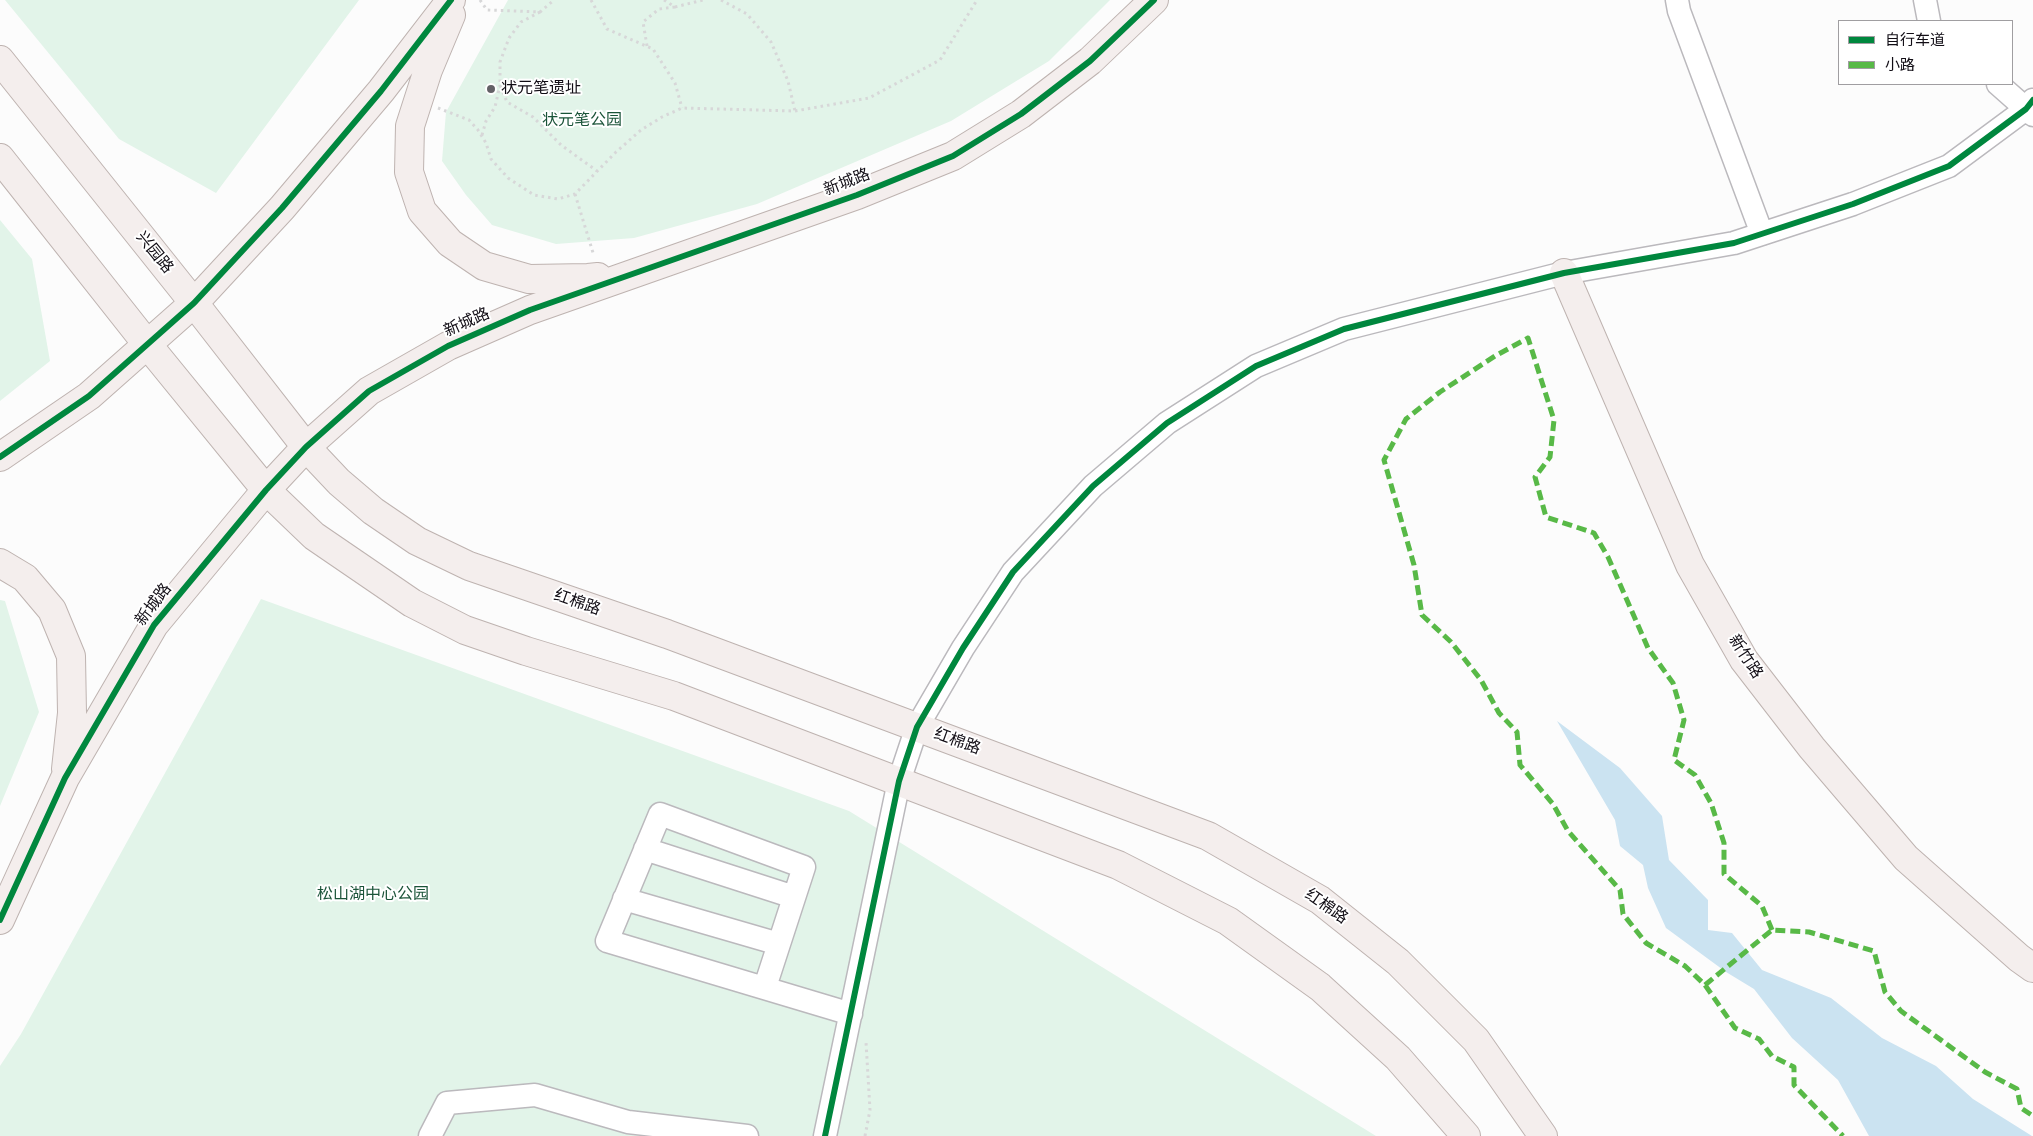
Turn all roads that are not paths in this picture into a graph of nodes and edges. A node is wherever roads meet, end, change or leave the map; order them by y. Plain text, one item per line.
1 (450, 0) edge
2 (458, 0) edge
3 (1154, 0) edge
4 (1677, 0) edge
5 (1925, 0) edge
6 (1929, 20) edge
7 (0, 60) edge
8 (1999, 85) edge
9 (2031, 108) edge
10 (0, 158) edge
11 (1762, 234) junction
12 (650, 267) junction
13 (1564, 273) junction
14 (194, 302) junction
15 (147, 344) junction
16 (306, 447) junction
17 (0, 457) edge
18 (266, 490) junction
19 (0, 563) edge
20 (917, 727) junction
21 (66, 778) junction
22 (899, 781) junction
23 (645, 849) junction
24 (794, 897) junction
25 (624, 899) junction
26 (0, 920) edge
27 (779, 944) junction
28 (2033, 968) edge
29 (765, 988) junction
30 (851, 1014) junction
31 (430, 1136) edge
32 (747, 1136) edge
33 (824, 1136) edge
34 (1466, 1136) edge
35 (1543, 1136) edge

1 - 14 main road
2 - 12 main road
3 - 12 main road, 新城路
4 - 11 street
5 - 6 street
7 - 14 main road, 兴园路
8 - 9 street
9 - 11 street
10 - 15 main road
11 - 13 street
12 - 16 main road, 新城路
13 - 20 street
13 - 28 main road, 新竹路
14 - 15 main road
14 - 16 main road, 兴园路
15 - 17 main road
15 - 18 main road
16 - 18 main road, 新城路
16 - 20 main road, 红棉路
18 - 21 main road, 新城路
18 - 22 main road
19 - 21 main road
20 - 22 street
20 - 35 main road, 红棉路
21 - 26 main road, 新城路
22 - 30 street
22 - 34 main road
23 - 24 street
23 - 24 street
23 - 25 street
24 - 27 street
25 - 27 street
25 - 29 street
27 - 29 street
29 - 30 street
30 - 33 street
31 - 32 street

